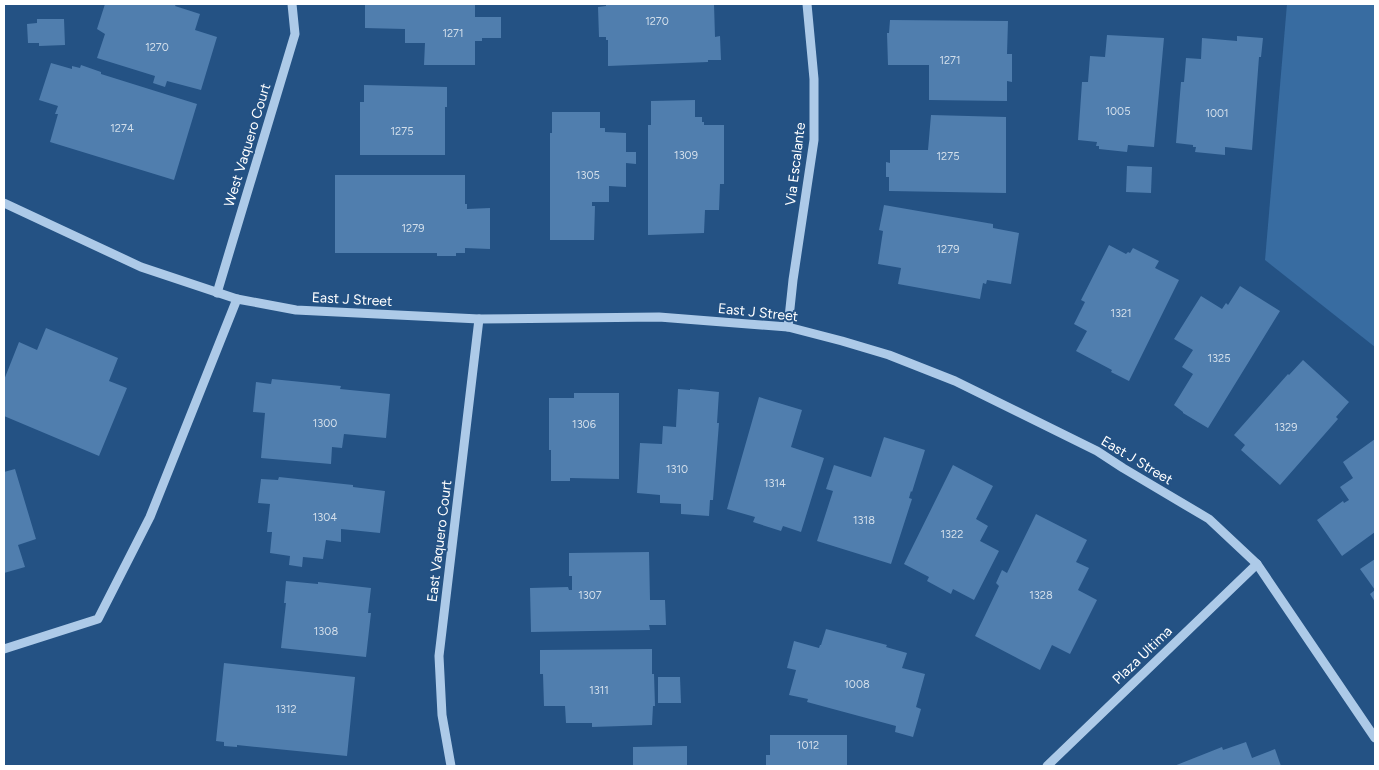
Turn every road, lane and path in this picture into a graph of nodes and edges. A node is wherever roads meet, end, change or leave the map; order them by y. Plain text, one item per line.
1 (292, 4) edge
2 (807, 4) edge
3 (4, 202) edge
4 (217, 293) junction
5 (237, 299) junction
6 (479, 319) junction
7 (788, 327) junction
8 (1257, 564) junction
9 (4, 648) edge
10 (1375, 738) edge
11 (451, 766) edge
12 (1047, 766) edge

1 - 4 street, West Vaquero Court
2 - 7 street, Via Escalante
3 - 4 street, East J Street
4 - 5 street, East J Street
5 - 6 street, East J Street
5 - 9 street
6 - 7 street, East J Street
6 - 11 street, East Vaquero Court
7 - 8 street, East J Street
8 - 10 street, East J Street
8 - 12 street, Plaza Ultima

